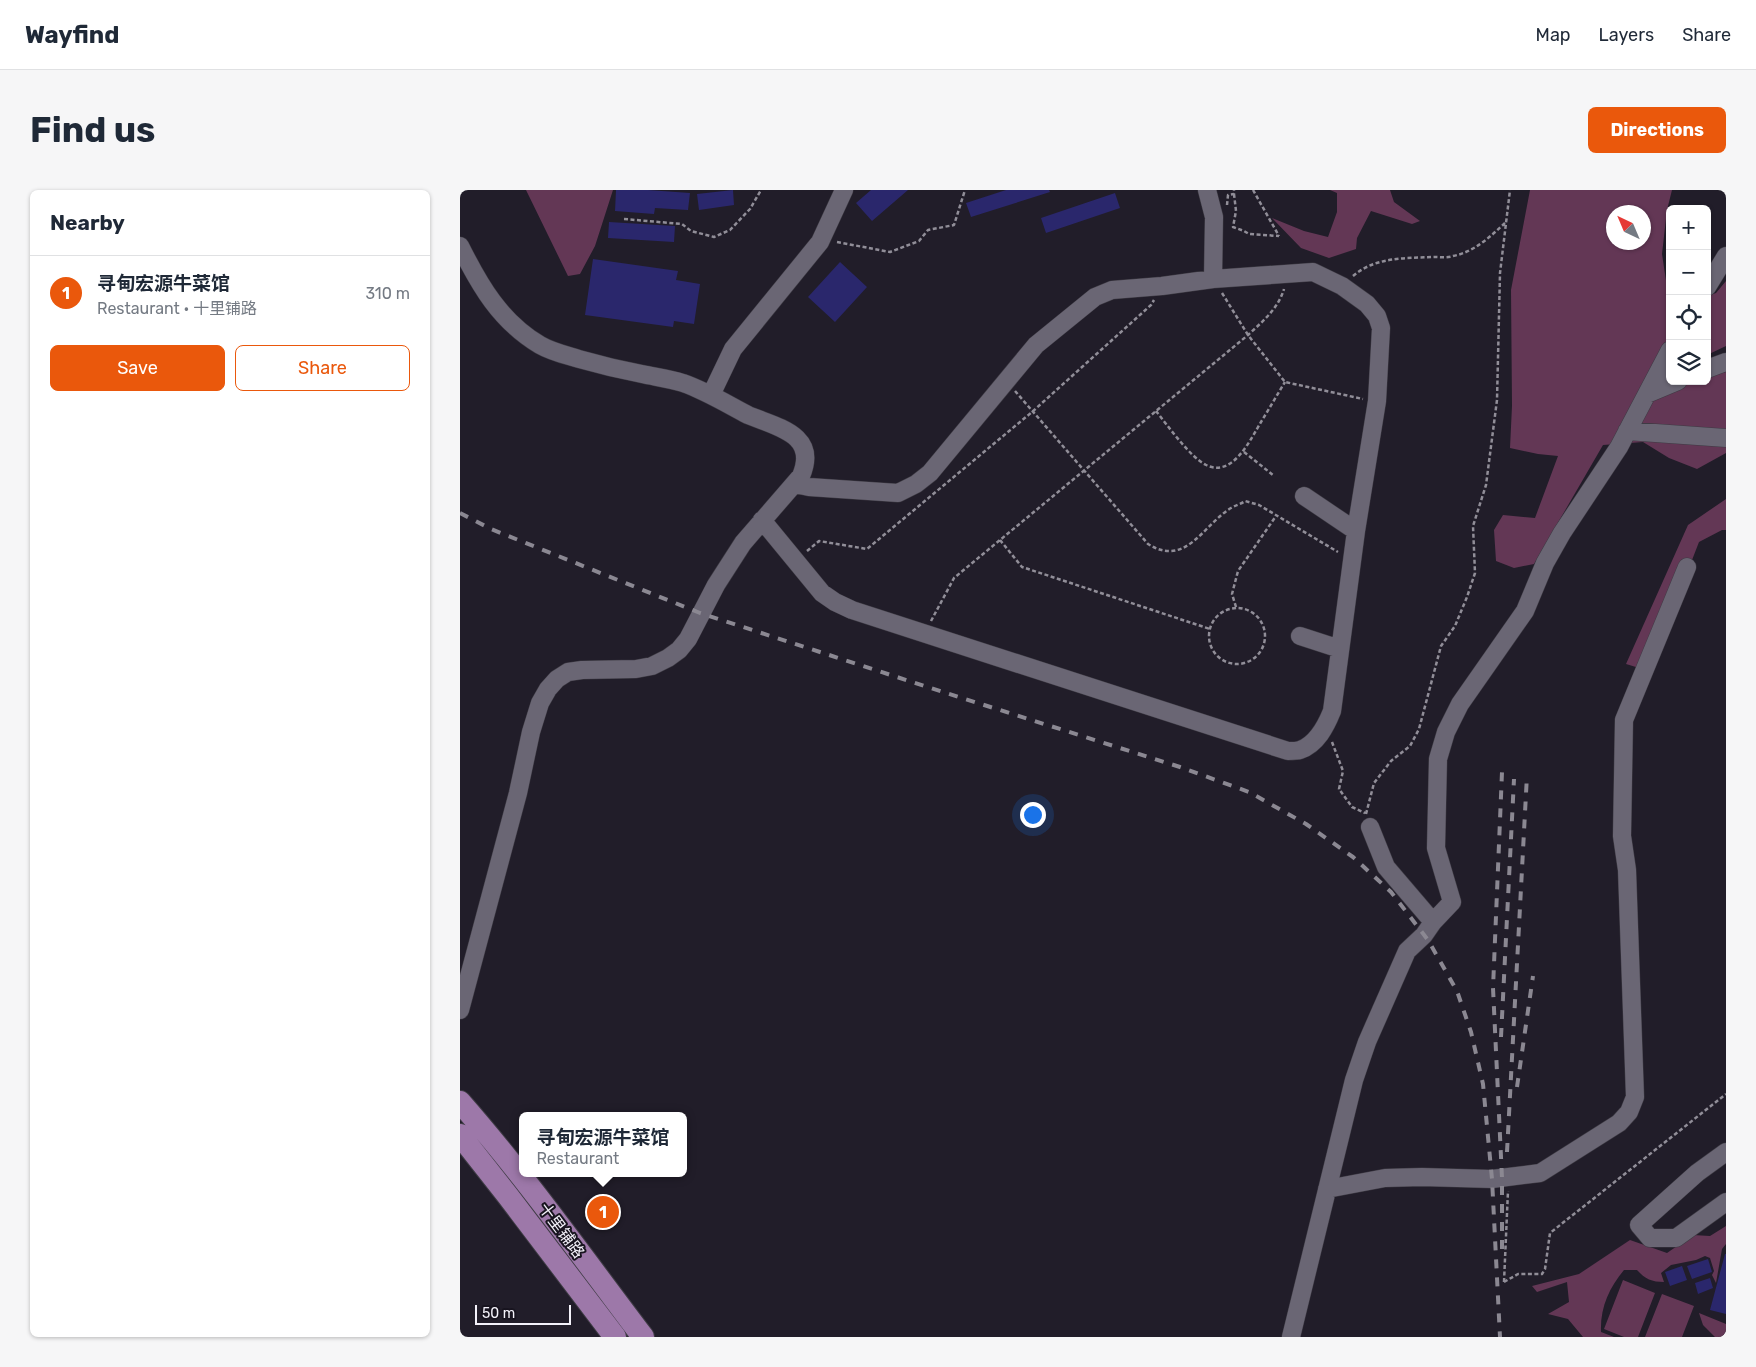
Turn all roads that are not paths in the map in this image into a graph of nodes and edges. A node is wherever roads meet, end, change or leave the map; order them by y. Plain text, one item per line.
1 (854, 190) edge
2 (1207, 190) edge
3 (841, 197) edge
4 (460, 246) edge
5 (1726, 256) edge
6 (1213, 279) junction
7 (1711, 280) edge
8 (1666, 358) edge
9 (1726, 362) edge
10 (1711, 368) edge
11 (1668, 385) edge
12 (1647, 394) junction
13 (711, 395) junction
14 (1627, 431) junction
15 (1726, 438) edge
16 (795, 484) junction
17 (1304, 496) dead end
18 (762, 520) junction
19 (1356, 532) junction
20 (1687, 566) dead end
21 (1300, 636) dead end
22 (1340, 649) junction
23 (1368, 820) road end
24 (1429, 929) junction
25 (460, 1010) edge
26 (460, 1102) edge
27 (460, 1135) edge
28 (1726, 1152) edge
29 (519, 1175) edge
30 (521, 1177) edge
31 (1326, 1189) junction
32 (1726, 1202) edge
33 (615, 1337) edge
34 (642, 1337) edge
35 (1291, 1337) edge

1 - 3 street
2 - 6 street
3 - 13 street
4 - 13 street
5 - 7 street
6 - 16 street
6 - 19 street
8 - 12 street
9 - 10 street
11 - 12 street
12 - 14 street
13 - 16 street
14 - 15 street
14 - 24 street
16 - 18 street
17 - 19 street
18 - 22 street
18 - 25 street
19 - 22 street
20 - 31 street
21 - 22 street
23 - 24 street
24 - 31 street
26 - 29 main road, 十里铺路
27 - 33 main road, 十里铺路
28 - 32 street
30 - 34 main road, 十里铺路
31 - 35 street

